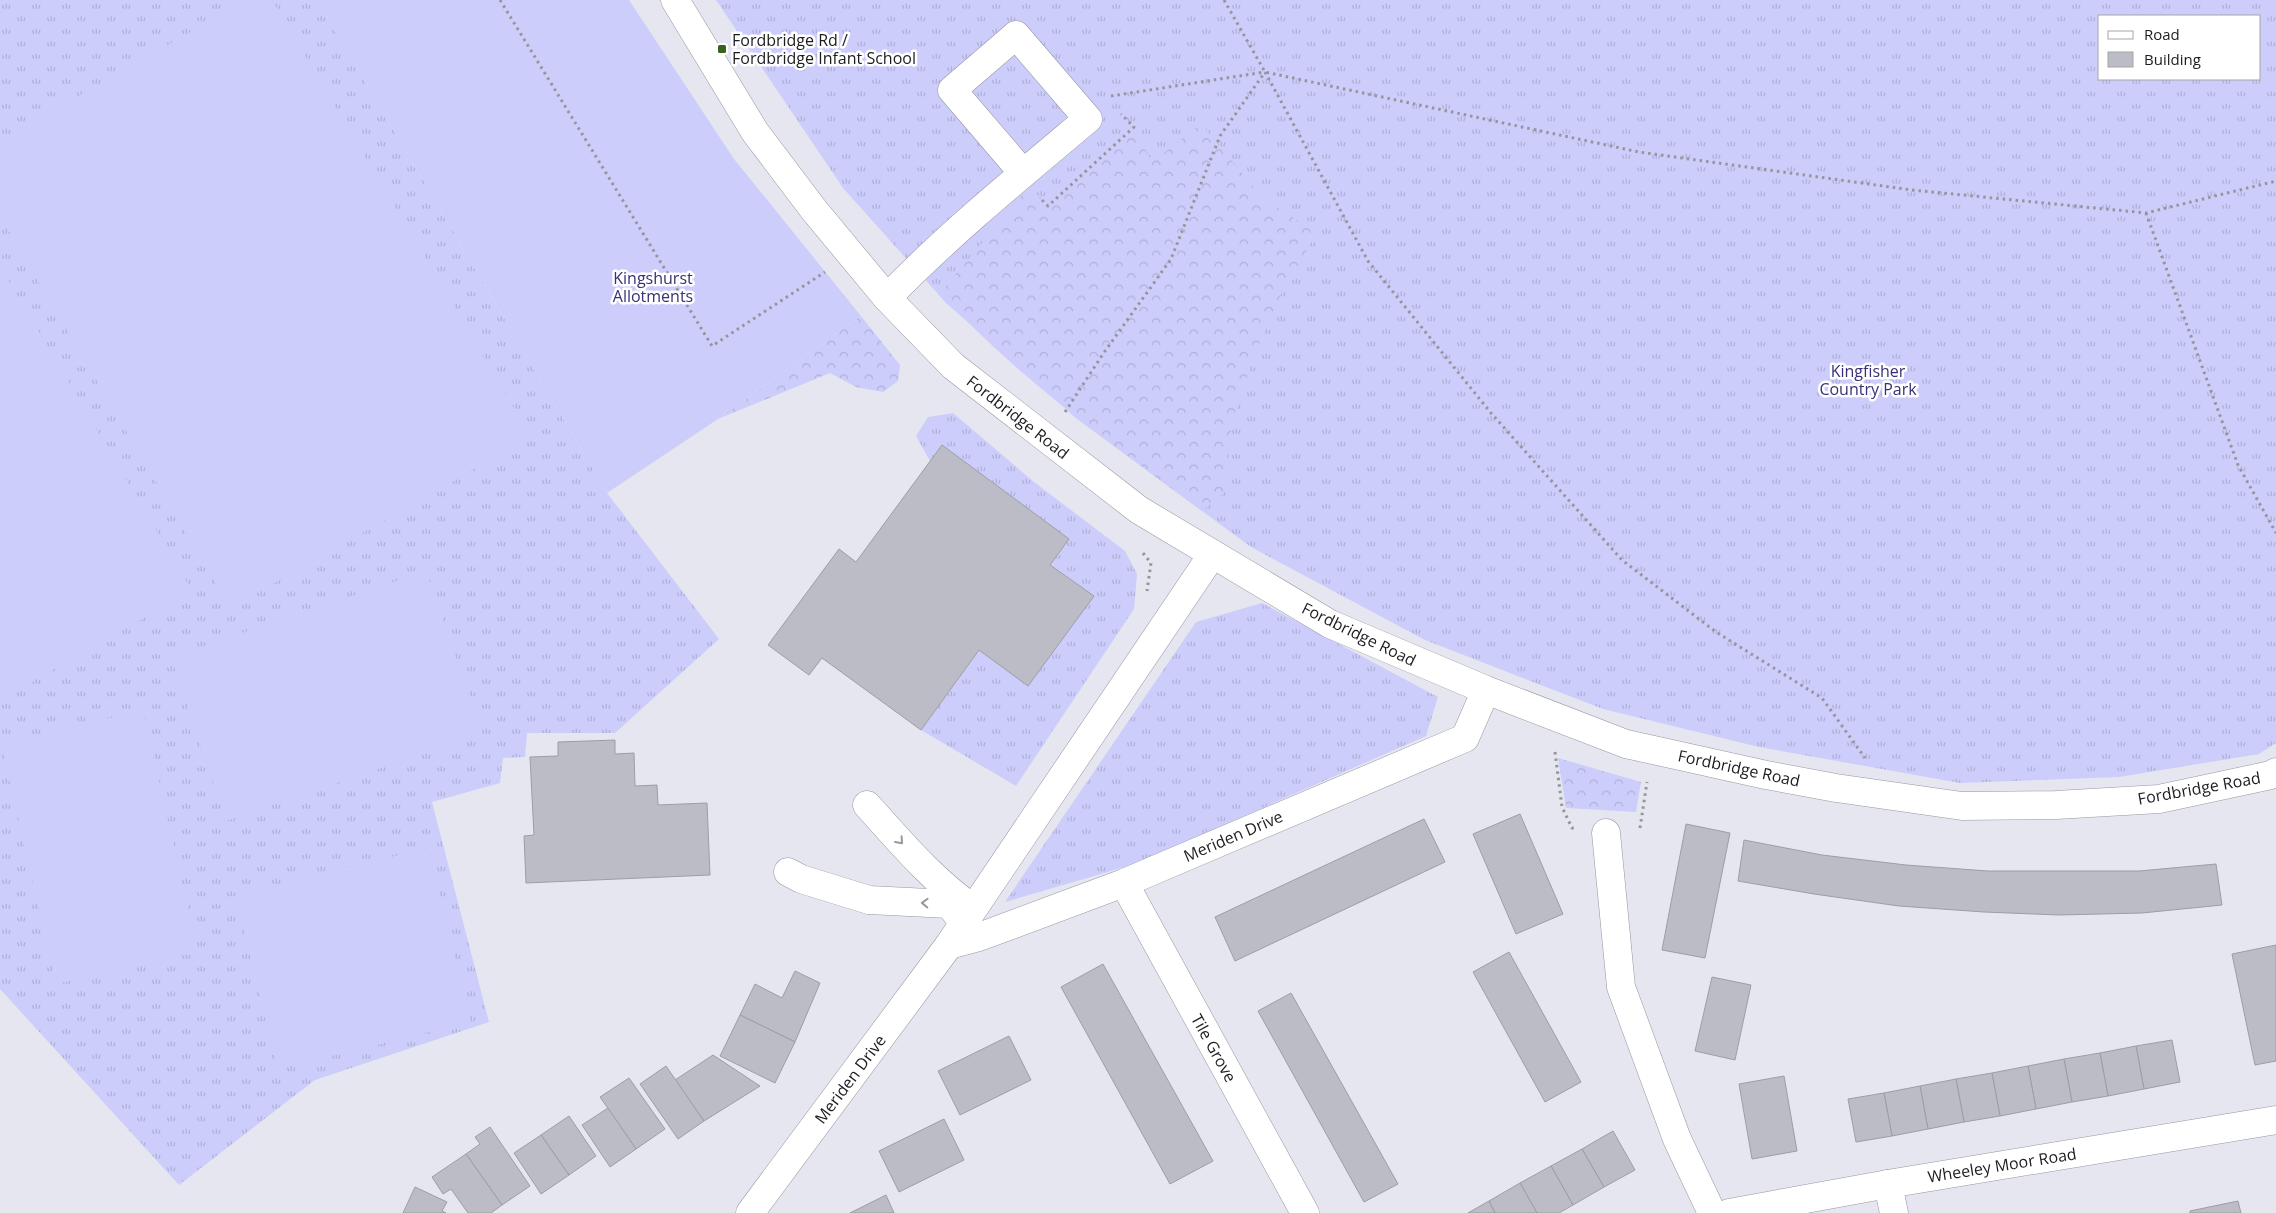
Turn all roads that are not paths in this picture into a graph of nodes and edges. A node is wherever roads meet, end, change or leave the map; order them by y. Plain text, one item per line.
1 (675, 0) edge
2 (1023, 173) junction
3 (887, 298) junction
4 (1212, 555) junction
5 (1486, 690) junction
6 (2274, 778) edge
7 (867, 805) dead end
8 (1606, 833) road end
9 (788, 872) dead end
10 (1124, 883) junction
11 (962, 925) junction
12 (2276, 1120) edge
13 (1888, 1184) junction
14 (750, 1213) edge
15 (1305, 1213) edge
16 (1712, 1213) edge
17 (1729, 1213) edge
18 (1894, 1213) edge

1 - 3 street, Fordbridge Road
2 - 2 street
2 - 3 street
3 - 4 street, Fordbridge Road
4 - 5 street, Fordbridge Road
4 - 11 street, Meriden Drive
5 - 6 street, Fordbridge Road
5 - 10 street, Meriden Drive
7 -> 11 street
8 - 16 street
11 -> 9 street
10 - 11 street, Meriden Drive
10 - 15 street, Tile Grove
11 - 14 street, Meriden Drive
12 - 13 street, Wheeley Moor Road
13 - 17 street, Wheeley Moor Road
13 - 18 street

